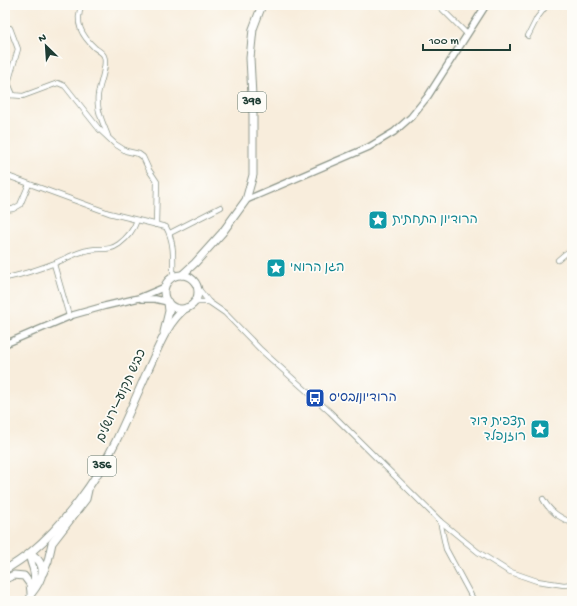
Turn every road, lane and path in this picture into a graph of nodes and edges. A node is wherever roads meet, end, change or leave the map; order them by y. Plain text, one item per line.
1 (82, 5) edge
2 (262, 5) edge
3 (438, 5) edge
4 (486, 5) edge
5 (548, 5) edge
6 (10, 28) dead end
7 (467, 34) junction
8 (528, 36) dead end
9 (13, 95) junction
10 (5, 96) edge
11 (109, 138) junction
12 (5, 175) edge
13 (29, 184) junction
14 (246, 200) junction
15 (221, 207) dead end
16 (5, 210) edge
17 (137, 220) junction
18 (156, 225) junction
19 (170, 233) junction
20 (572, 250) edge
21 (558, 260) dead end
22 (196, 263) junction
23 (54, 264) junction
24 (182, 275) junction
25 (173, 277) junction
26 (5, 278) edge
27 (193, 280) junction
28 (165, 287) junction
29 (198, 288) junction
30 (140, 298) junction
31 (168, 302) junction
32 (209, 302) junction
33 (188, 307) junction
34 (69, 316) junction
35 (163, 337) junction
36 (5, 344) edge
37 (88, 487) junction
38 (543, 499) dead end
39 (440, 521) junction
40 (572, 523) edge
41 (30, 553) junction
42 (5, 570) edge
43 (43, 573) junction
44 (5, 579) edge
45 (572, 584) edge
46 (30, 598) edge
47 (474, 601) edge

1 - 11 street
2 - 14 main road, 398
3 - 7 street
4 - 7 street
5 - 8 street
6 - 9 street
7 - 14 street
9 - 10 street
9 - 11 street
11 - 18 street
12 - 13 street
13 - 16 street
13 - 17 street
14 - 22 main road, 398
15 - 19 street
17 - 18 street
17 - 23 street
18 - 19 street
19 - 25 street
20 - 21 street
22 - 24 main road, 398
22 - 27 main road
23 - 26 street
23 - 34 street
24 - 25 main road
24 - 27 main road
25 - 28 main road
27 - 29 main road
28 - 30 street
28 - 31 main road
29 - 32 street
29 - 33 main road
30 - 31 street
30 - 34 street
31 - 33 main road
31 - 35 main road, כביש תקוע–ירושלים / 356
32 - 33 street
32 - 39 street
33 - 35 main road, כביש תקוע–ירושלים / 356
34 - 36 street
35 - 37 main road, כביש תקוע–ירושלים / 356
37 - 41 main road, כביש תקוע–ירושלים / 356
37 - 43 main road
38 - 40 street
39 - 45 street
39 - 47 street
41 - 42 main road, כביש תקוע–ירושלים / 356
41 - 43 main road
41 - 46 main road
43 - 46 main road
44 - 46 main road

